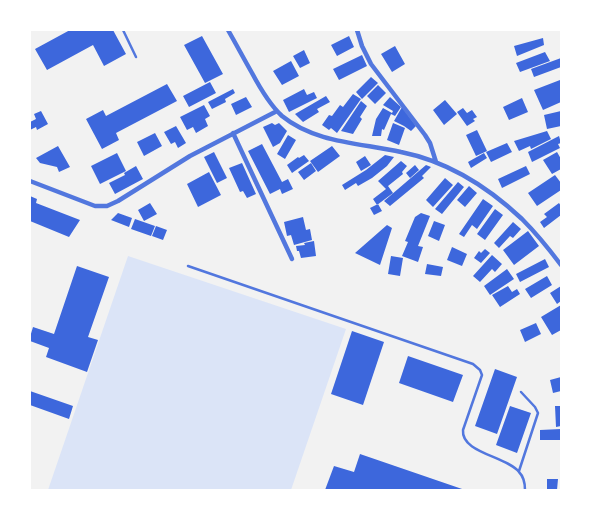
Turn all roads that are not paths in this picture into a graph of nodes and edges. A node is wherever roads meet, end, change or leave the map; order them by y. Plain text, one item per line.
1 (123, 30) edge
2 (228, 30) edge
3 (357, 30) edge
4 (136, 57) dead end
5 (277, 111) junction
6 (233, 133) junction
7 (436, 162) junction
8 (30, 182) edge
9 (292, 259) dead end
10 (561, 265) edge
11 (188, 266) dead end
12 (521, 392) dead end
13 (519, 471) junction
14 (525, 490) edge

1 - 4 lane
2 - 5 street
3 - 7 street
5 - 6 street
5 - 7 street
6 - 8 street
6 - 9 street
7 - 10 street
11 - 13 lane
12 - 13 lane
13 - 14 lane

